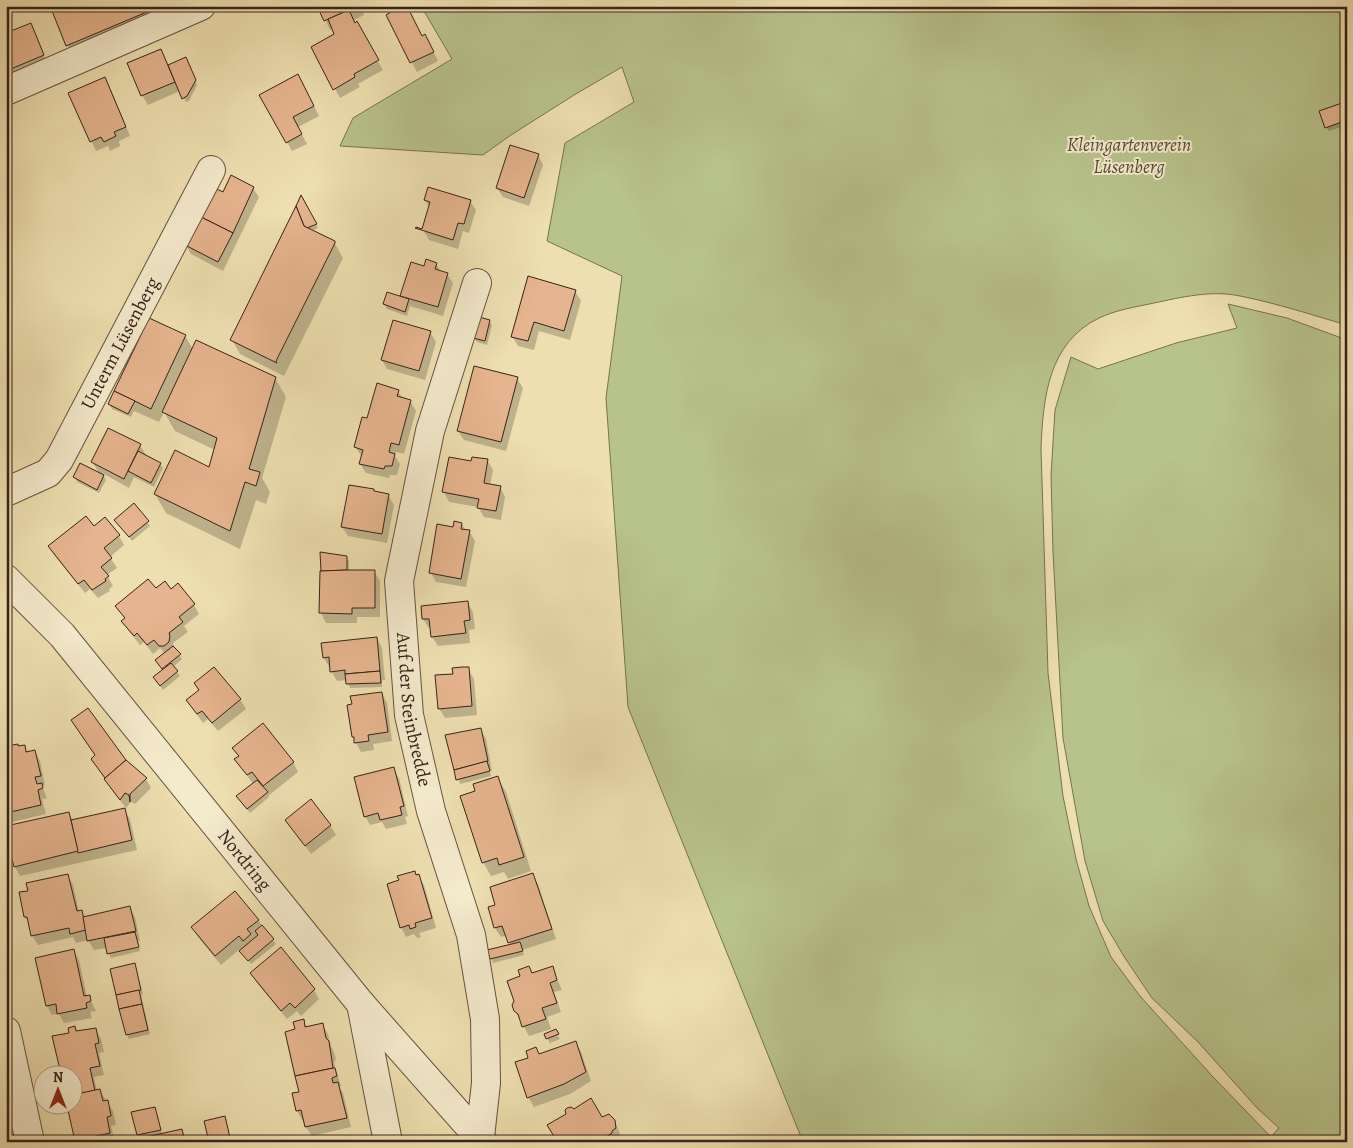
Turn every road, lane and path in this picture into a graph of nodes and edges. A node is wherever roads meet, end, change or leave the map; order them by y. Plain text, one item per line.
1 (201, 6) edge
2 (6, 90) edge
3 (211, 170) dead end
4 (477, 282) dead end
5 (6, 492) edge
6 (6, 579) edge
7 (361, 1004) junction
8 (6, 1031) edge
9 (482, 1139) edge
10 (30, 1142) edge
11 (388, 1142) edge

1 - 2 street
3 - 5 street, Unterm Lüsenberg
4 - 9 street, Auf der Steinbredde
6 - 7 street, Nordring
7 - 9 street, Nordring
7 - 11 street
8 - 10 street

